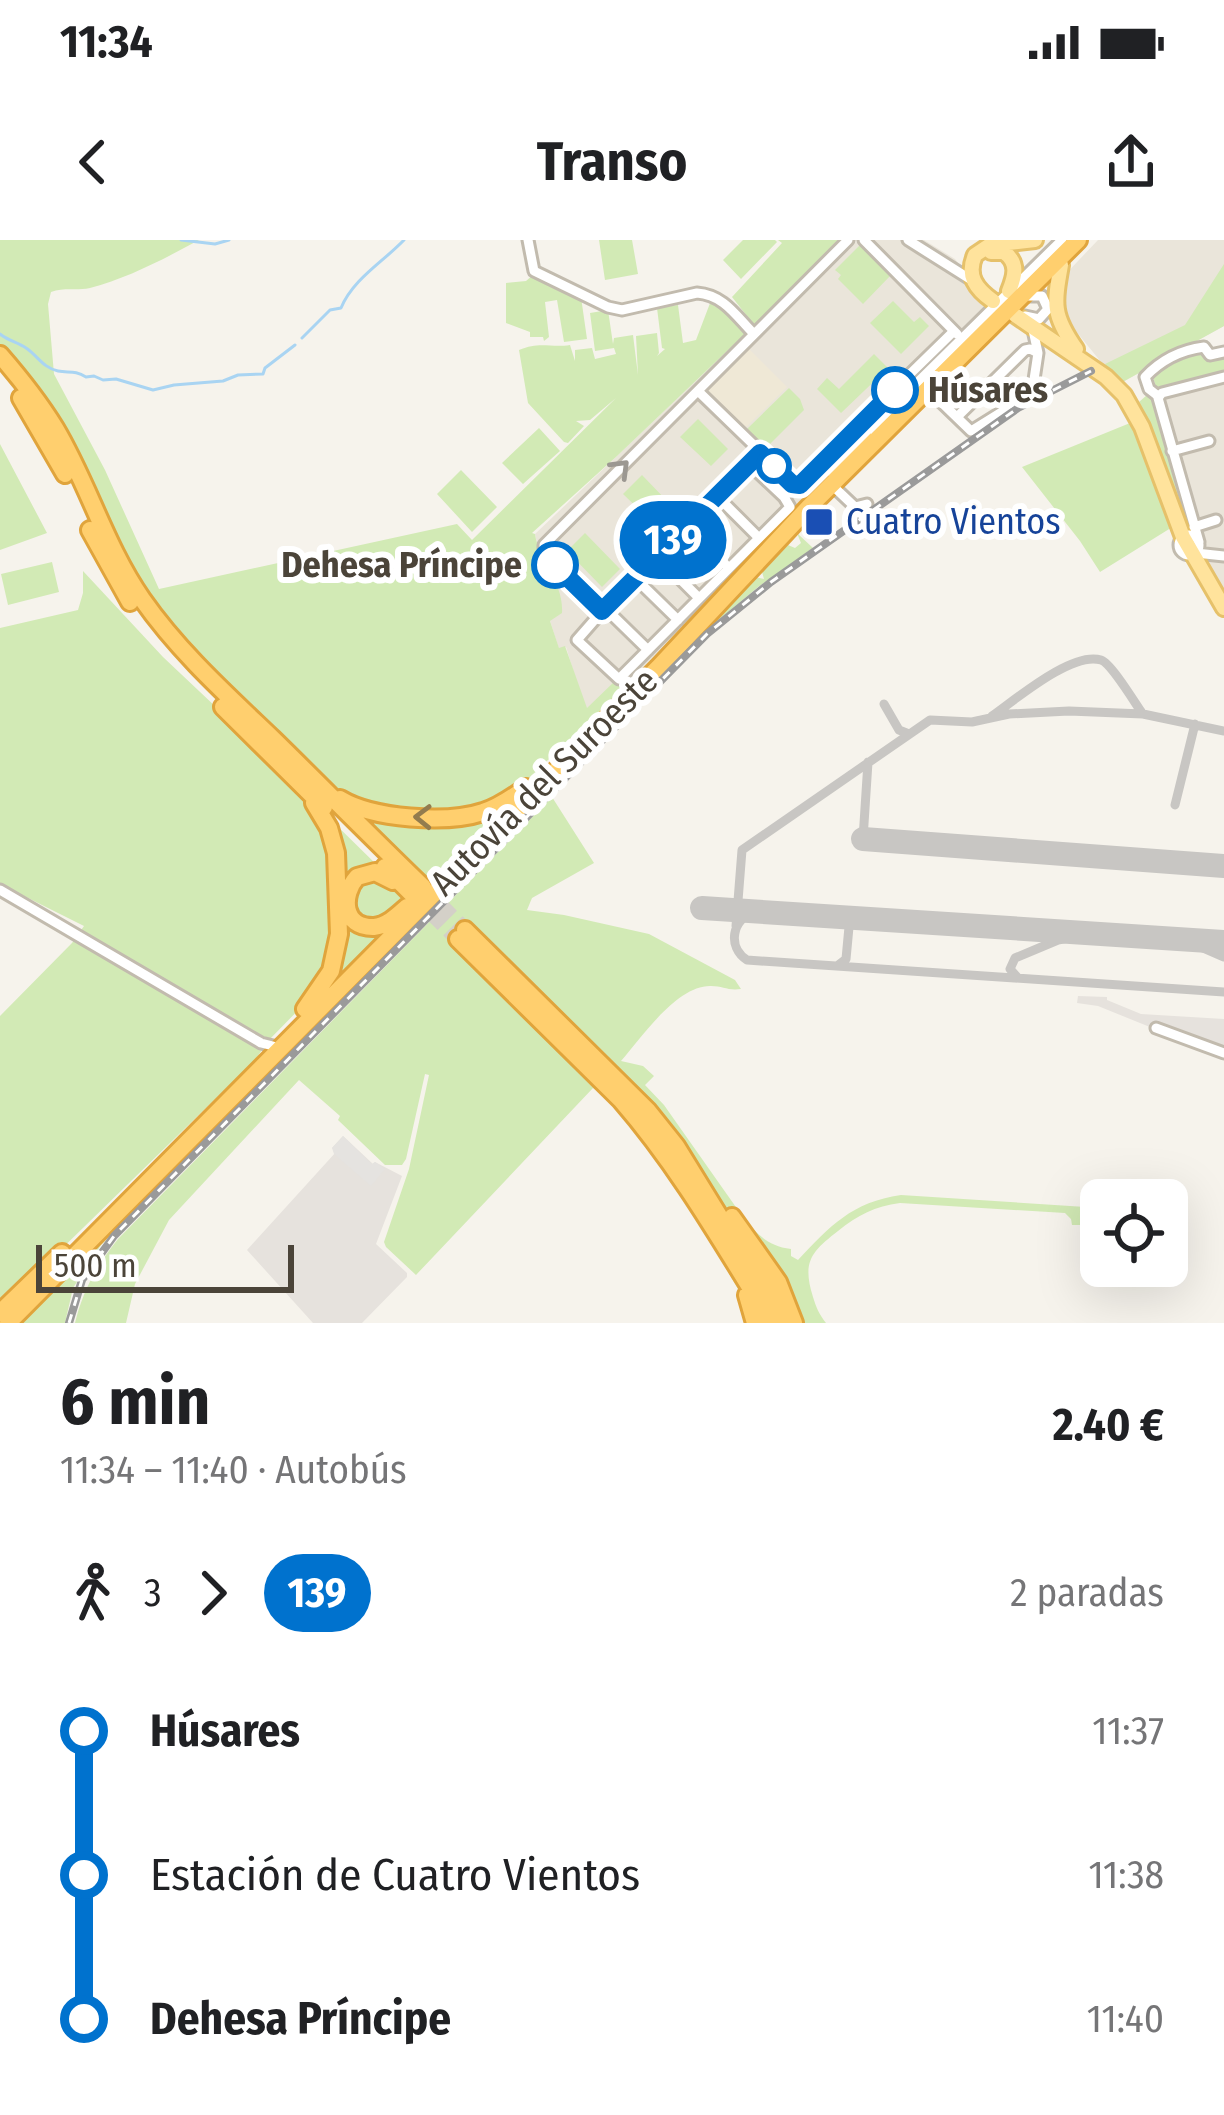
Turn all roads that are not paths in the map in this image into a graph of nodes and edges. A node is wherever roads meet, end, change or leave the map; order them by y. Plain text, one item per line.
1 (528, 240) edge
2 (848, 240) edge
3 (864, 240) edge
4 (912, 240) edge
5 (1035, 240) edge
6 (1070, 240) edge
7 (1088, 240) edge
8 (976, 255) junction
9 (1061, 265) junction
10 (977, 282) junction
11 (1000, 296) junction
12 (1029, 296) junction
13 (1022, 317) joint
14 (754, 334) junction
15 (957, 334) junction
16 (1047, 346) junction
17 (1076, 349) junction
18 (1220, 353) edge
19 (0, 355) edge
20 (0, 371) edge
21 (1224, 377) edge
22 (1204, 382) junction
23 (698, 391) junction
24 (932, 393) junction
25 (1158, 398) junction
26 (1209, 400) dead end
27 (957, 417) junction
28 (862, 436) joint
29 (1208, 441) dead end
30 (1172, 451) junction
31 (760, 453) junction
32 (749, 464) junction
33 (1197, 482) dead end
34 (795, 485) junction
35 (1181, 487) junction
36 (835, 488) junction
37 (716, 496) junction
38 (784, 497) junction
39 (867, 504) dead end
40 (790, 519) junction
41 (1216, 520) dead end
42 (687, 526) junction
43 (759, 538) junction
44 (1196, 544) junction
45 (657, 556) junction
46 (1224, 556) edge
47 (729, 568) junction
48 (747, 575) junction
49 (635, 578) junction
50 (699, 598) junction
51 (1224, 605) edge
52 (603, 610) junction
53 (678, 620) junction
54 (648, 650) junction
55 (274, 758) junction
56 (316, 781) junction
57 (532, 784) junction
58 (469, 849) junction
59 (0, 890) edge
60 (418, 891) junction
61 (1156, 1028) dead end
62 (269, 1046) junction
63 (1224, 1053) edge
64 (676, 1146) junction
65 (720, 1240) junction
66 (0, 1316) edge
67 (8, 1323) edge
68 (755, 1323) edge
69 (772, 1323) edge
70 (789, 1323) edge

1 - 14 street
2 - 14 street
3 - 15 street
4 - 8 street
4 - 10 street
5 - 8 main road
6 - 11 street
6 - 40 highway, Autovía del Suroeste
6 - 48 highway, Autovía del Suroeste
7 - 9 street
8 - 10 main road
9 - 12 street
9 - 17 main road
10 - 11 main road
10 - 11 main road
11 - 15 street
12 - 13 street
12 - 24 street
13 - 16 main road
14 - 23 street
15 - 28 street
15 - 34 street
16 - 17 main road
16 - 27 street
16 - 27 street
16 - 44 main road
17 - 44 main road
18 - 25 street
19 - 56 highway
20 - 55 highway
21 - 22 street
22 - 25 street
22 - 26 street
23 - 31 street
52 -> 23 street
24 - 27 street
24 - 36 street
25 - 30 street
28 - 40 highway
29 - 30 street
30 - 35 street
31 - 32 street
31 - 34 street
32 - 37 street
32 - 38 street
33 - 35 street
34 - 38 street
35 - 44 street
36 - 39 street
36 - 48 street
37 - 42 street
37 - 43 street
38 - 43 street
40 - 57 highway, Autovía del Suroeste
41 - 44 street
42 - 45 street
42 - 47 street
43 - 47 street
44 - 46 street
44 - 51 main road
45 - 49 street
45 - 50 street
47 - 50 street
48 - 67 highway, Autovía del Suroeste
49 - 52 street
49 - 53 street
50 - 53 street
52 - 54 street
52 - 54 street
53 - 54 street
55 - 60 highway
55 - 62 highway
57 -> 56 highway
56 - 60 highway
57 - 58 highway, Autovía del Suroeste
58 - 60 highway
58 - 62 highway, Autovía del Suroeste
59 - 62 street
61 - 63 street
62 - 66 highway, Autovía del Suroeste
64 - 65 highway
64 - 70 highway
64 - 70 highway
65 - 68 highway
65 - 69 highway

